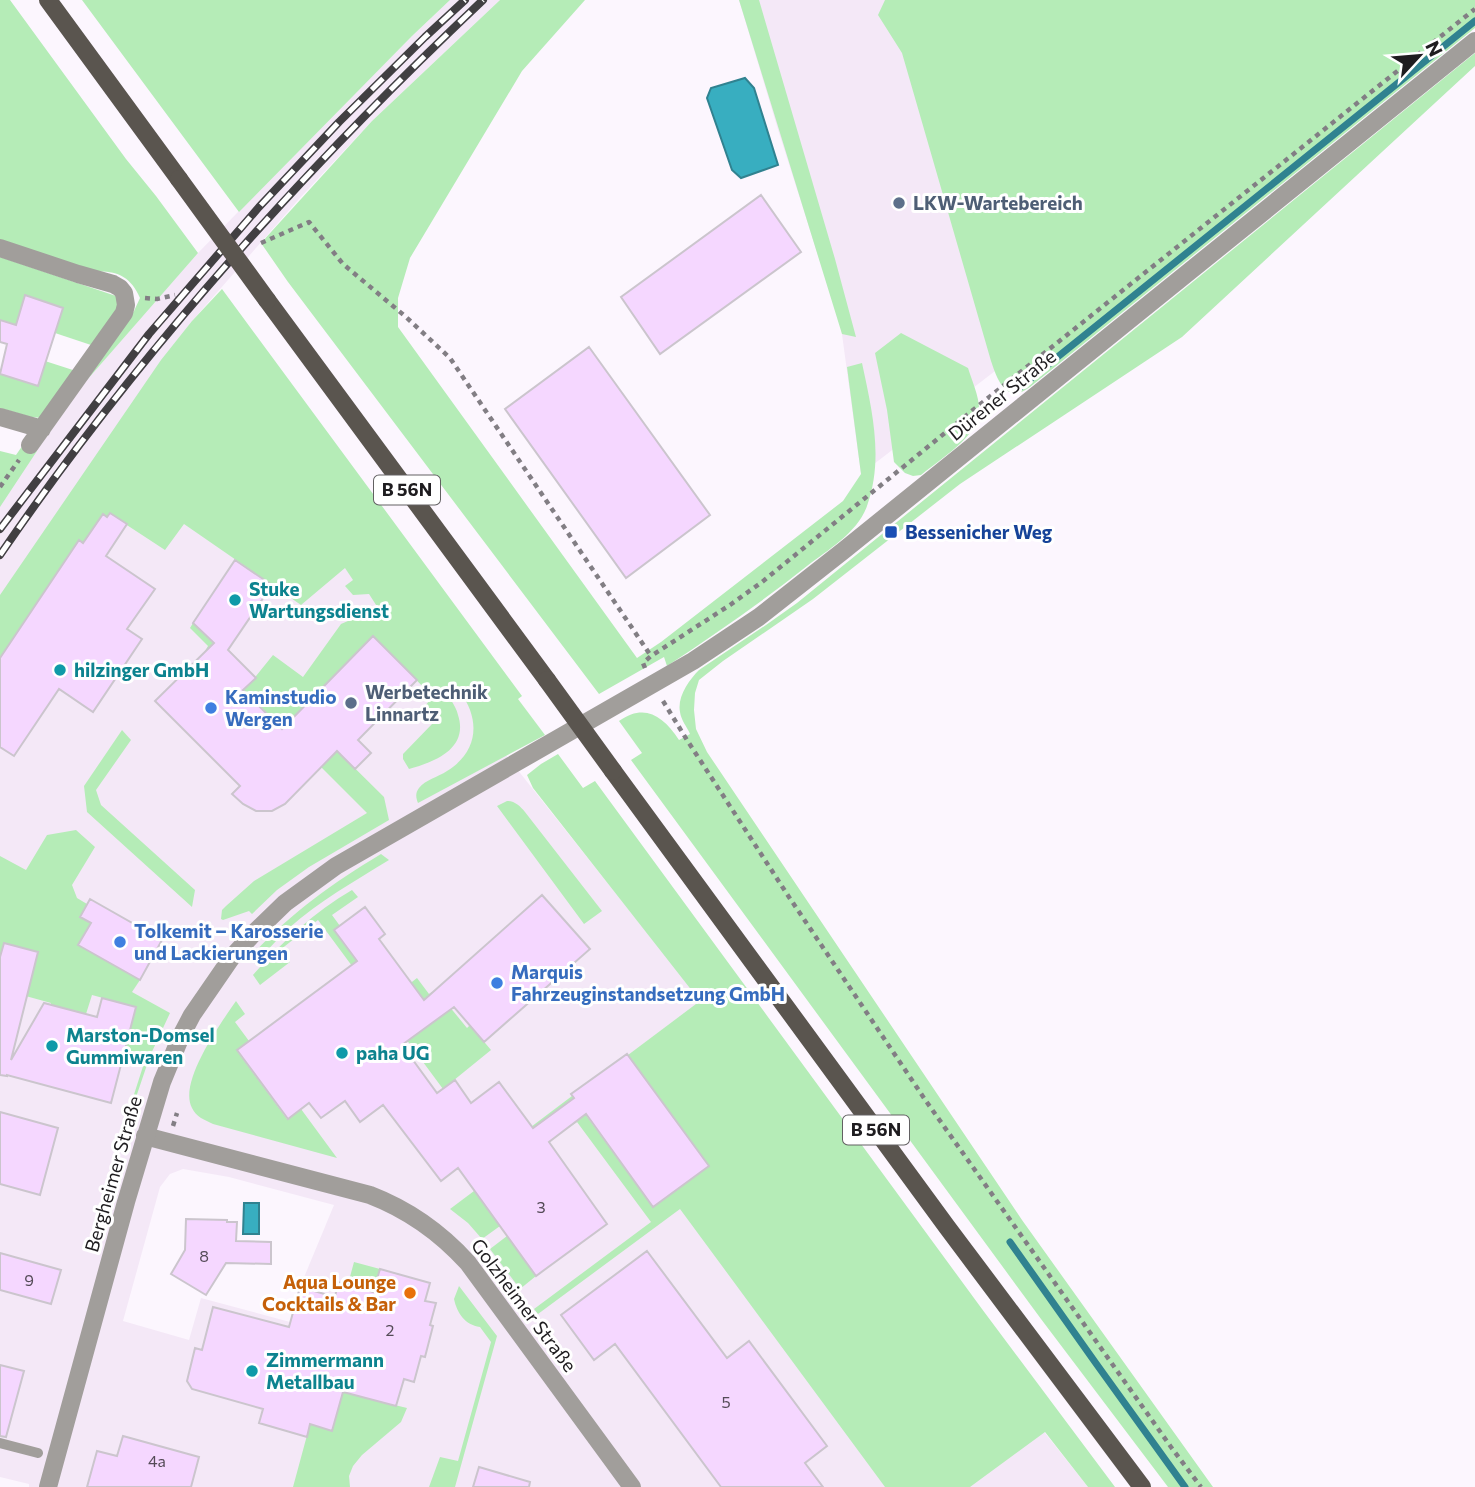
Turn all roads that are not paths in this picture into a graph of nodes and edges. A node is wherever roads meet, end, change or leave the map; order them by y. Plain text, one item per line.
1 (48, 0) edge
2 (1475, 40) edge
3 (0, 248) edge
4 (0, 417) edge
5 (41, 429) junction
6 (30, 445) road end
7 (534, 753) joint
8 (145, 1136) junction
9 (0, 1443) edge
10 (38, 1453) dead end
11 (48, 1487) edge
12 (632, 1487) edge
13 (1142, 1487) edge

1 - 13 main road, B 56N, bridge
2 - 7 street, Dürener Straße
3 - 5 street
4 - 5 street
5 - 6 street
7 - 8 street, Bergheimer Straße
8 - 11 street, Bergheimer Straße
8 - 12 street, Golzheimer Straße
9 - 10 lane

